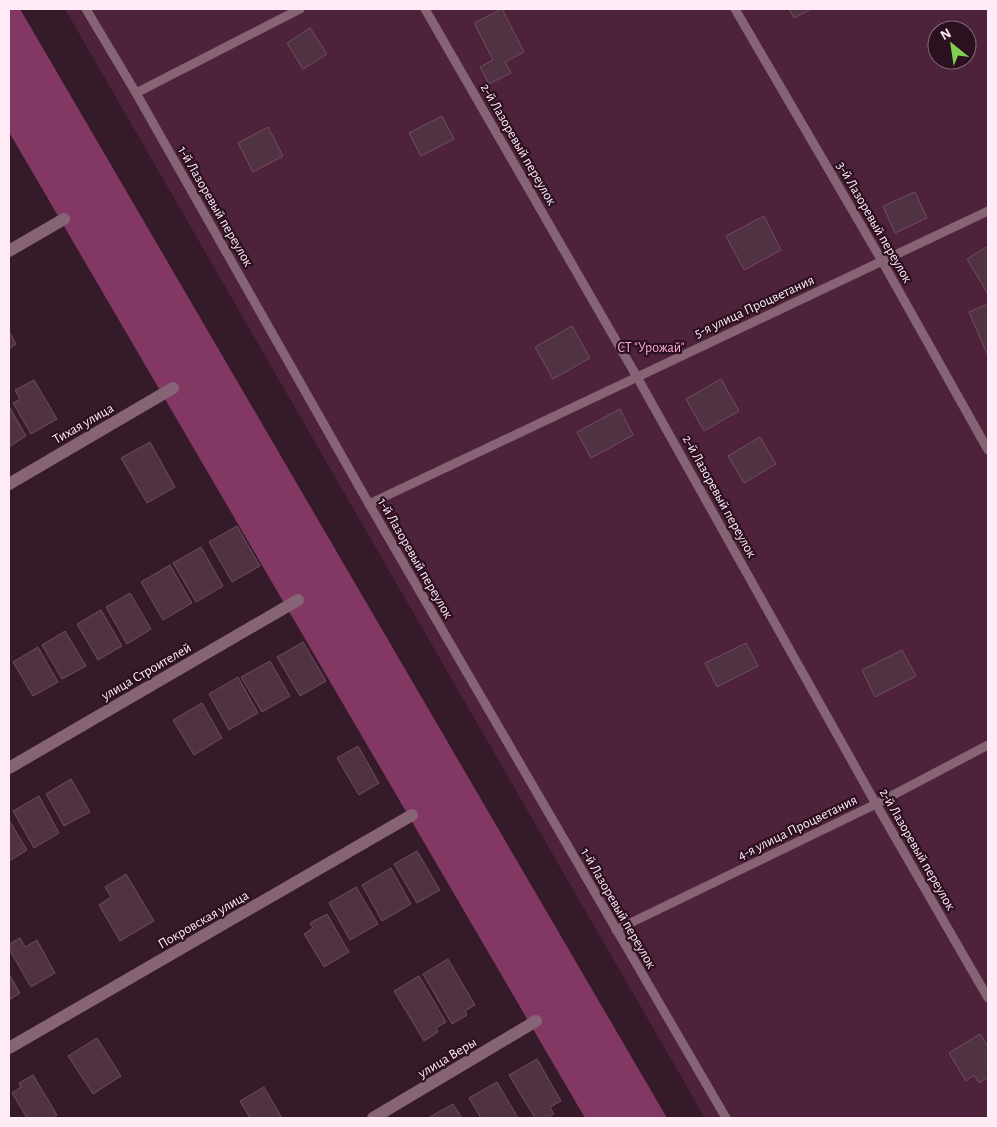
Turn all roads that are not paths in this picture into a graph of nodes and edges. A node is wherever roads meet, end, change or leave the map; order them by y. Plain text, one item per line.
1 (86, 9) edge
2 (300, 9) edge
3 (425, 9) edge
4 (735, 9) edge
5 (136, 93) junction
6 (988, 211) edge
7 (64, 219) dead end
8 (9, 251) edge
9 (882, 261) junction
10 (637, 377) junction
11 (173, 388) dead end
12 (988, 450) edge
13 (9, 484) edge
14 (369, 504) junction
15 (298, 600) dead end
16 (988, 745) edge
17 (9, 768) edge
18 (876, 804) junction
19 (412, 815) dead end
20 (616, 930) junction
21 (988, 998) edge
22 (536, 1021) dead end
23 (9, 1048) edge
24 (372, 1118) edge
25 (726, 1118) edge

1 - 5 lane, 1-й Лазоревый переулок
2 - 5 lane
3 - 10 lane, 2-й Лазоревый переулок
4 - 9 lane, 3-й Лазоревый переулок
5 - 14 lane, 1-й Лазоревый переулок
6 - 9 lane, 5-я улица Процветания
7 - 8 street
9 - 10 lane, 5-я улица Процветания
9 - 12 lane, 3-й Лазоревый переулок
10 - 14 lane, 5-я улица Процветания
10 - 18 lane, 2-й Лазоревый переулок
11 - 13 street, Тихая улица
14 - 20 lane, 1-й Лазоревый переулок
15 - 17 street, улица Строителей
16 - 18 lane, 4-я улица Процветания
18 - 20 lane, 4-я улица Процветания
18 - 21 lane, 2-й Лазоревый переулок
19 - 23 street, Покровская улица
20 - 25 lane, 1-й Лазоревый переулок
22 - 24 street, улица Веры

